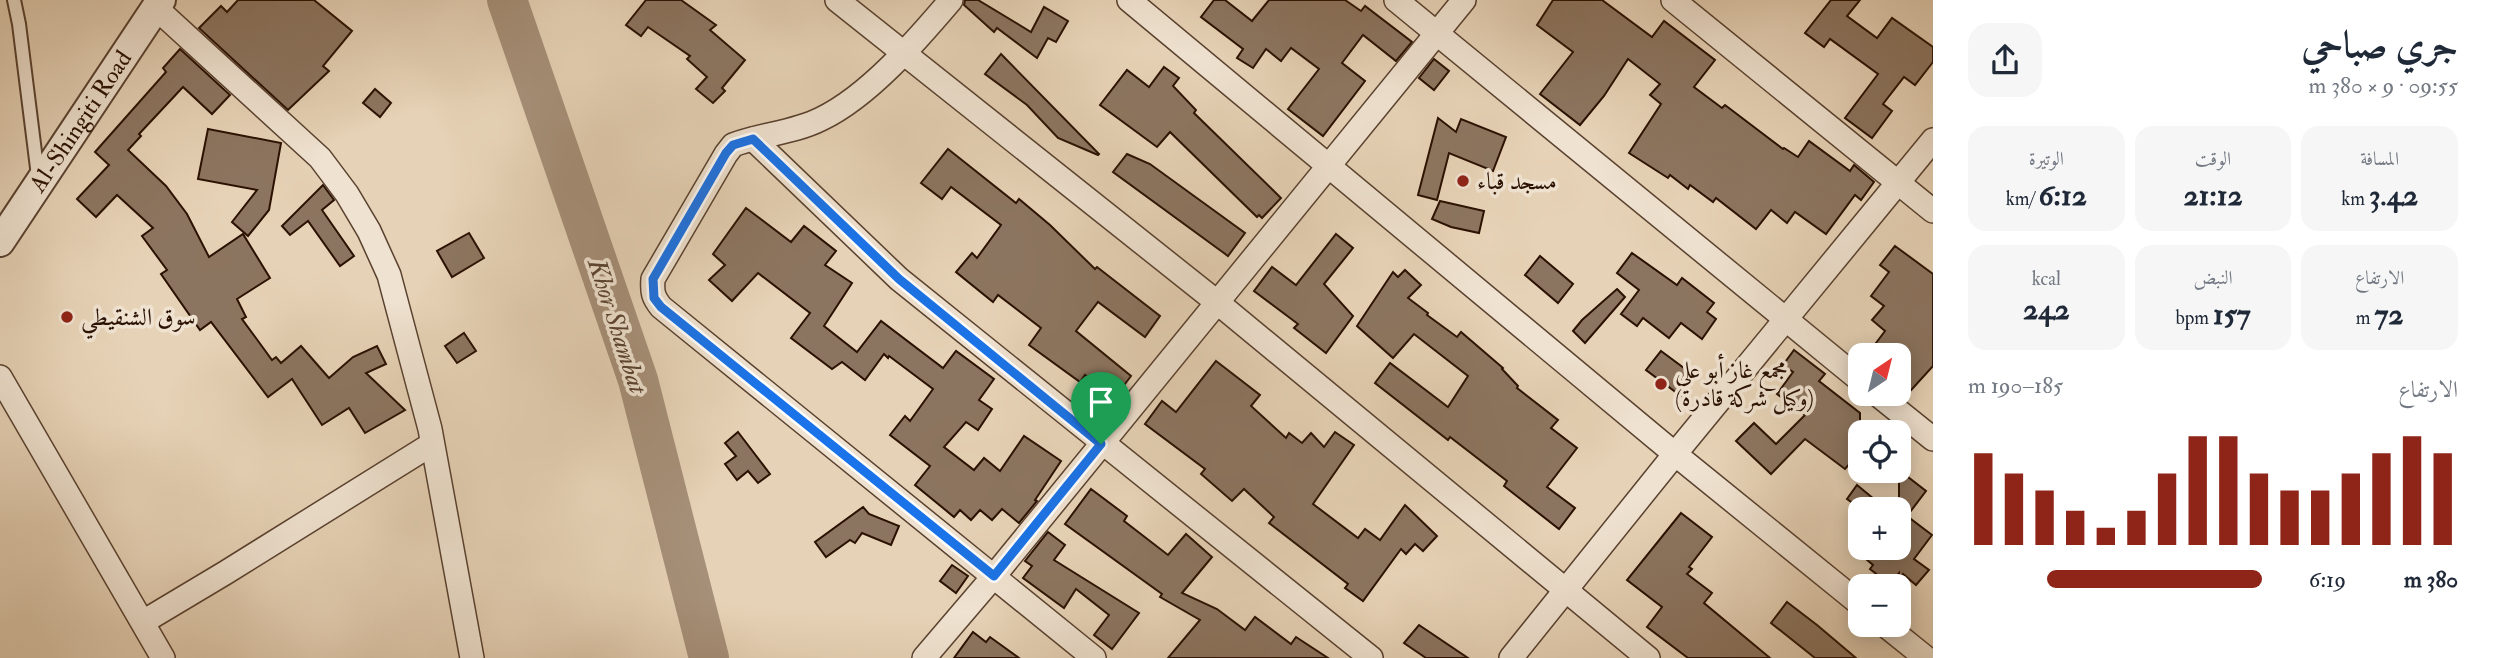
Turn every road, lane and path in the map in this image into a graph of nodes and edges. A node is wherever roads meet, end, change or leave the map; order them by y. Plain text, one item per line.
1 (13, 0) edge
2 (837, 0) edge
3 (951, 0) edge
4 (1129, 0) edge
5 (1396, 0) edge
6 (1464, 0) edge
7 (1673, 0) edge
8 (158, 4) edge
9 (1438, 34) junction
10 (903, 54) junction
11 (753, 139) junction
12 (1933, 140) edge
13 (1329, 167) junction
14 (1898, 182) junction
15 (39, 184) junction
16 (1933, 211) edge
17 (0, 242) edge
18 (1218, 303) junction
19 (1786, 320) junction
20 (1848, 370) edge
21 (0, 377) edge
22 (1892, 406) edge
23 (1933, 439) edge
24 (432, 444) junction
25 (1101, 444) junction
26 (1675, 454) junction
27 (994, 576) junction
28 (1566, 592) junction
29 (1848, 594) edge
30 (143, 622) junction
31 (1900, 637) edge
32 (163, 658) edge
33 (472, 658) edge
34 (924, 658) edge
35 (1094, 658) edge
36 (1371, 658) edge
37 (1511, 658) edge
38 (1648, 658) edge
39 (1926, 658) edge

1 - 15 lane
2 - 10 street
3 - 10 street
4 - 13 street
5 - 9 street
6 - 9 street
7 - 14 street
8 - 15 street, Al-Shingiti Road
8 - 24 street
9 - 13 street
9 - 19 street
10 - 11 street
10 - 18 street
11 - 25 street
11 - 27 street
12 - 14 street
13 - 18 street
13 - 26 street
14 - 16 street
14 - 19 street
15 - 17 street, Al-Shingiti Road
18 - 25 street
18 - 28 street
19 - 20 street
19 - 26 street
21 - 30 street
22 - 23 street
24 - 30 street
24 - 33 street
25 - 27 street
25 - 36 street
26 - 28 street
26 - 29 street
27 - 34 street
27 - 35 street
28 - 37 street
28 - 38 street
30 - 32 street
31 - 39 street

